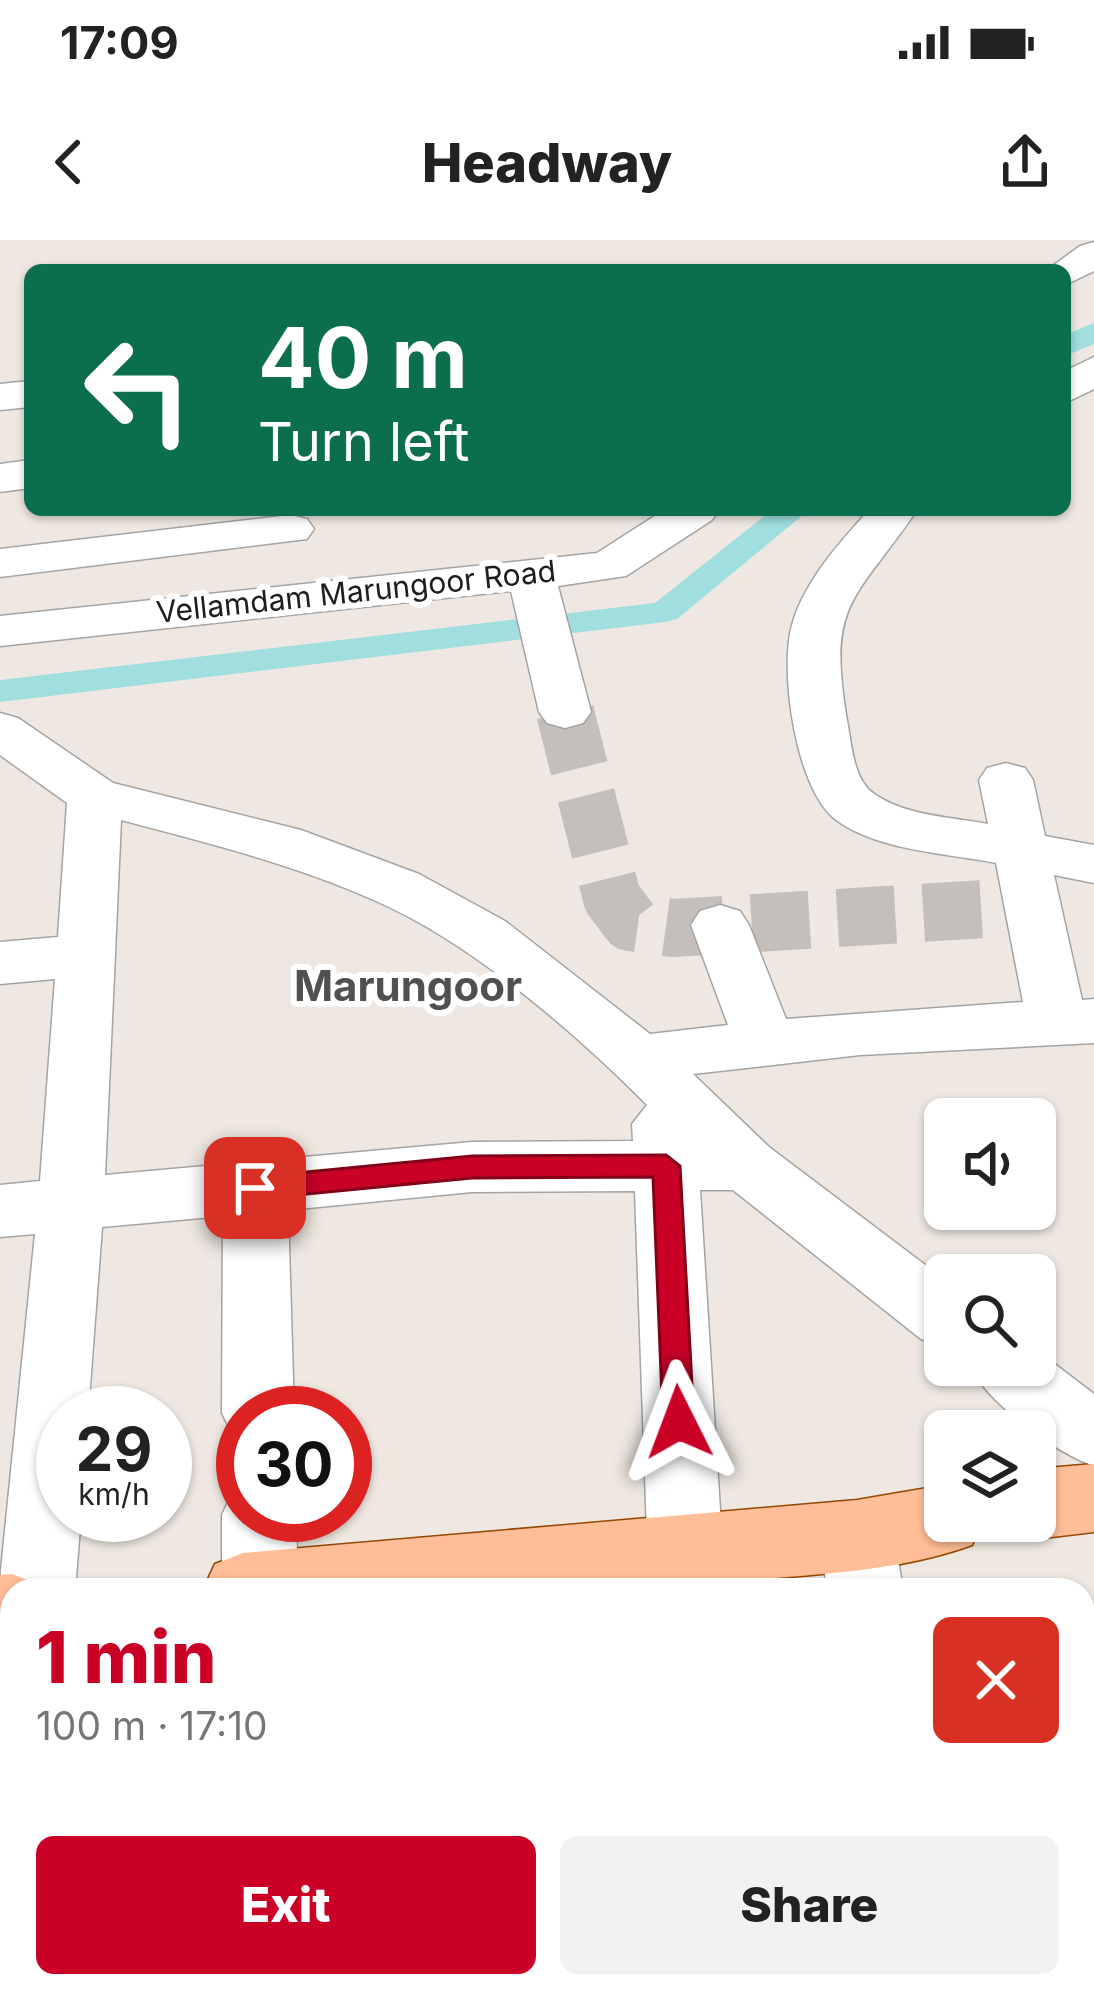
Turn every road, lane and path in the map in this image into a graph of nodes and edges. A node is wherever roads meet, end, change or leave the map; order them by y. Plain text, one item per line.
1 (687, 516) edge
2 (888, 516) edge
3 (288, 519) edge
4 (138, 528) edge
5 (0, 563) edge
6 (308, 597) junction
7 (540, 611) junction
8 (149, 613) junction
9 (0, 631) edge
10 (565, 712) tunnel mouth
11 (4, 734) edge
12 (1006, 780) dead end
13 (95, 796) junction
14 (1025, 853) junction
15 (1094, 864) edge
16 (720, 925) dead end
17 (84, 955) junction
18 (0, 963) edge
19 (1075, 1021) edge
20 (764, 1044) junction
21 (650, 1070) junction
22 (746, 1165) junction
23 (666, 1166) junction
24 (255, 1188) junction
25 (71, 1204) junction
26 (0, 1211) edge
27 (924, 1303) edge
28 (258, 1386) edge
29 (1031, 1386) edge
30 (1094, 1435) edge
31 (1094, 1498) edge
32 (1056, 1502) edge
33 (924, 1531) edge
34 (259, 1542) edge
35 (861, 1563) edge
36 (686, 1570) edge
37 (38, 1578) edge
38 (260, 1578) edge
39 (507, 1578) edge

1 - 7 street, Vellamdam Marungoor Road
2 - 14 street
3 - 4 street
3 - 6 street
4 - 5 street
4 - 8 street
6 - 7 street, Vellamdam Marungoor Road
6 - 8 street, Vellamdam Marungoor Road
7 - 10 street
8 - 9 street, Vellamdam Marungoor Road
11 - 13 street
12 - 14 street
13 - 17 street
13 - 21 street
14 - 15 street
14 - 19 street
16 - 20 street
17 - 18 street
17 - 25 street
19 - 20 street
20 - 21 street
21 - 22 street
21 - 23 street
22 - 23 street
22 - 27 street
23 - 24 street
23 - 36 street
24 - 25 street
24 - 28 street
25 - 26 street
25 - 37 street
29 - 30 street
31 - 32 main road
33 - 35 main road
34 - 38 street
35 - 36 main road
36 - 39 main road

